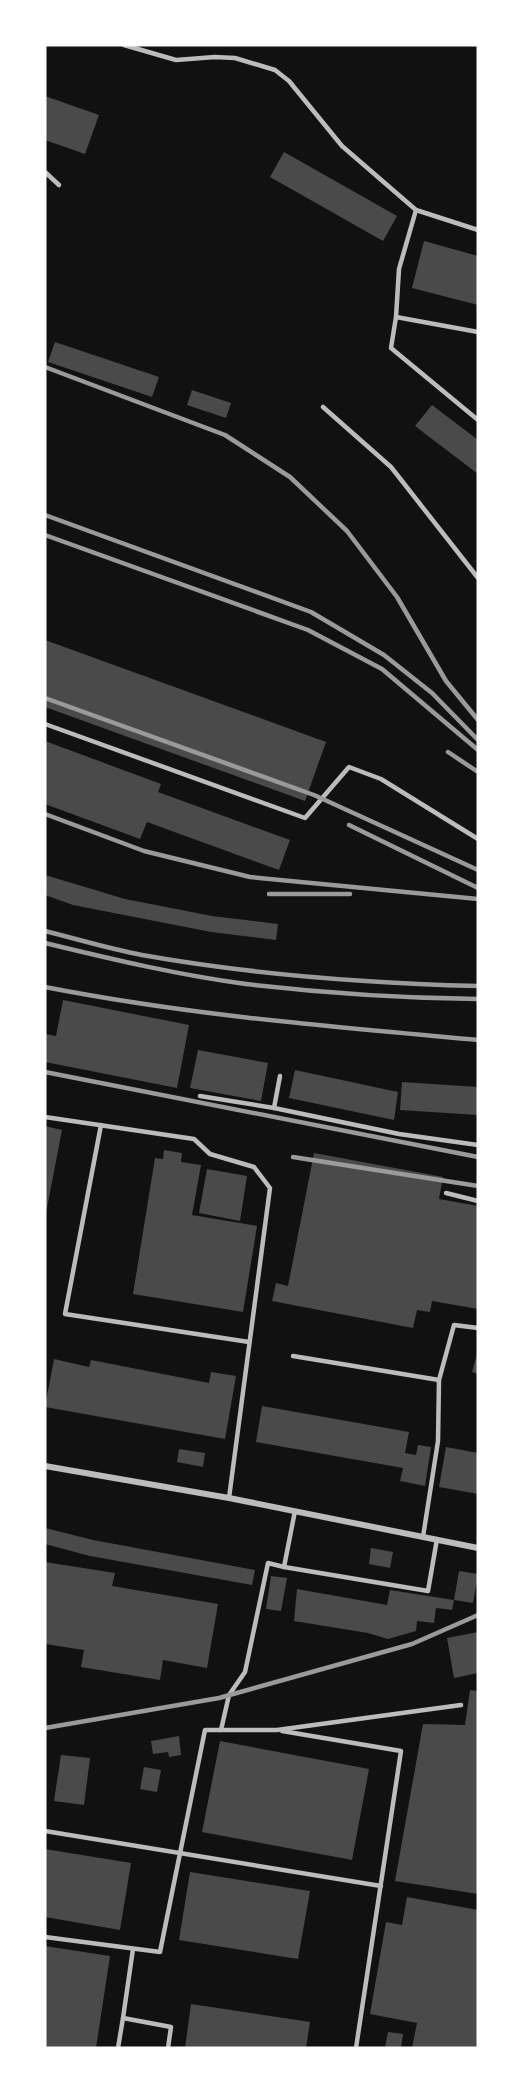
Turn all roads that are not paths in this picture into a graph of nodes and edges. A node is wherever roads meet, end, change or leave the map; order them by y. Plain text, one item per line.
1 (124, 45) edge
2 (45, 172) edge
3 (59, 185) dead end
4 (416, 210) junction
5 (478, 230) edge
6 (396, 317) junction
7 (478, 332) edge
8 (323, 406) dead end
9 (478, 420) edge
10 (478, 578) edge
11 (45, 724) edge
12 (478, 839) edge
13 (280, 1076) dead end
14 (200, 1096) dead end
15 (274, 1108) junction
16 (45, 1117) edge
17 (101, 1125) junction
18 (478, 1145) edge
19 (446, 1193) dead end
20 (478, 1201) edge
21 (478, 1329) edge
22 (249, 1342) junction
23 (293, 1356) dead end
24 (440, 1380) junction
25 (45, 1466) edge
26 (229, 1498) junction
27 (296, 1511) junction
28 (423, 1537) junction
29 (436, 1539) junction
30 (478, 1548) edge
31 (284, 1566) junction
32 (461, 1705) dead end
33 (221, 1730) junction
34 (277, 1730) junction
35 (45, 1831) edge
36 (179, 1854) junction
37 (381, 1886) junction
38 (45, 1937) edge
39 (133, 1948) junction
40 (123, 2018) junction
41 (118, 2048) edge
42 (168, 2048) edge
43 (356, 2048) edge

1 - 4 lane
2 - 3 lane
4 - 5 lane
4 - 6 lane
6 - 7 lane
6 - 9 lane
8 - 10 lane
11 - 12 lane
13 - 15 lane
14 - 15 lane
15 - 18 lane
16 - 17 lane
17 - 22 lane
17 - 22 lane
19 - 20 lane
21 - 24 lane
22 - 26 lane
23 - 24 lane
24 - 28 lane
25 - 26 street
26 - 27 street
27 - 28 street
27 - 31 lane
28 - 29 street
29 - 30 street
29 - 31 lane
31 - 33 lane
32 - 34 lane
33 - 34 lane
33 - 36 lane
34 - 37 lane
35 - 36 lane
36 - 37 lane
36 - 39 lane
37 - 43 lane
38 - 39 lane
39 - 40 lane
40 - 41 lane
40 - 42 lane

